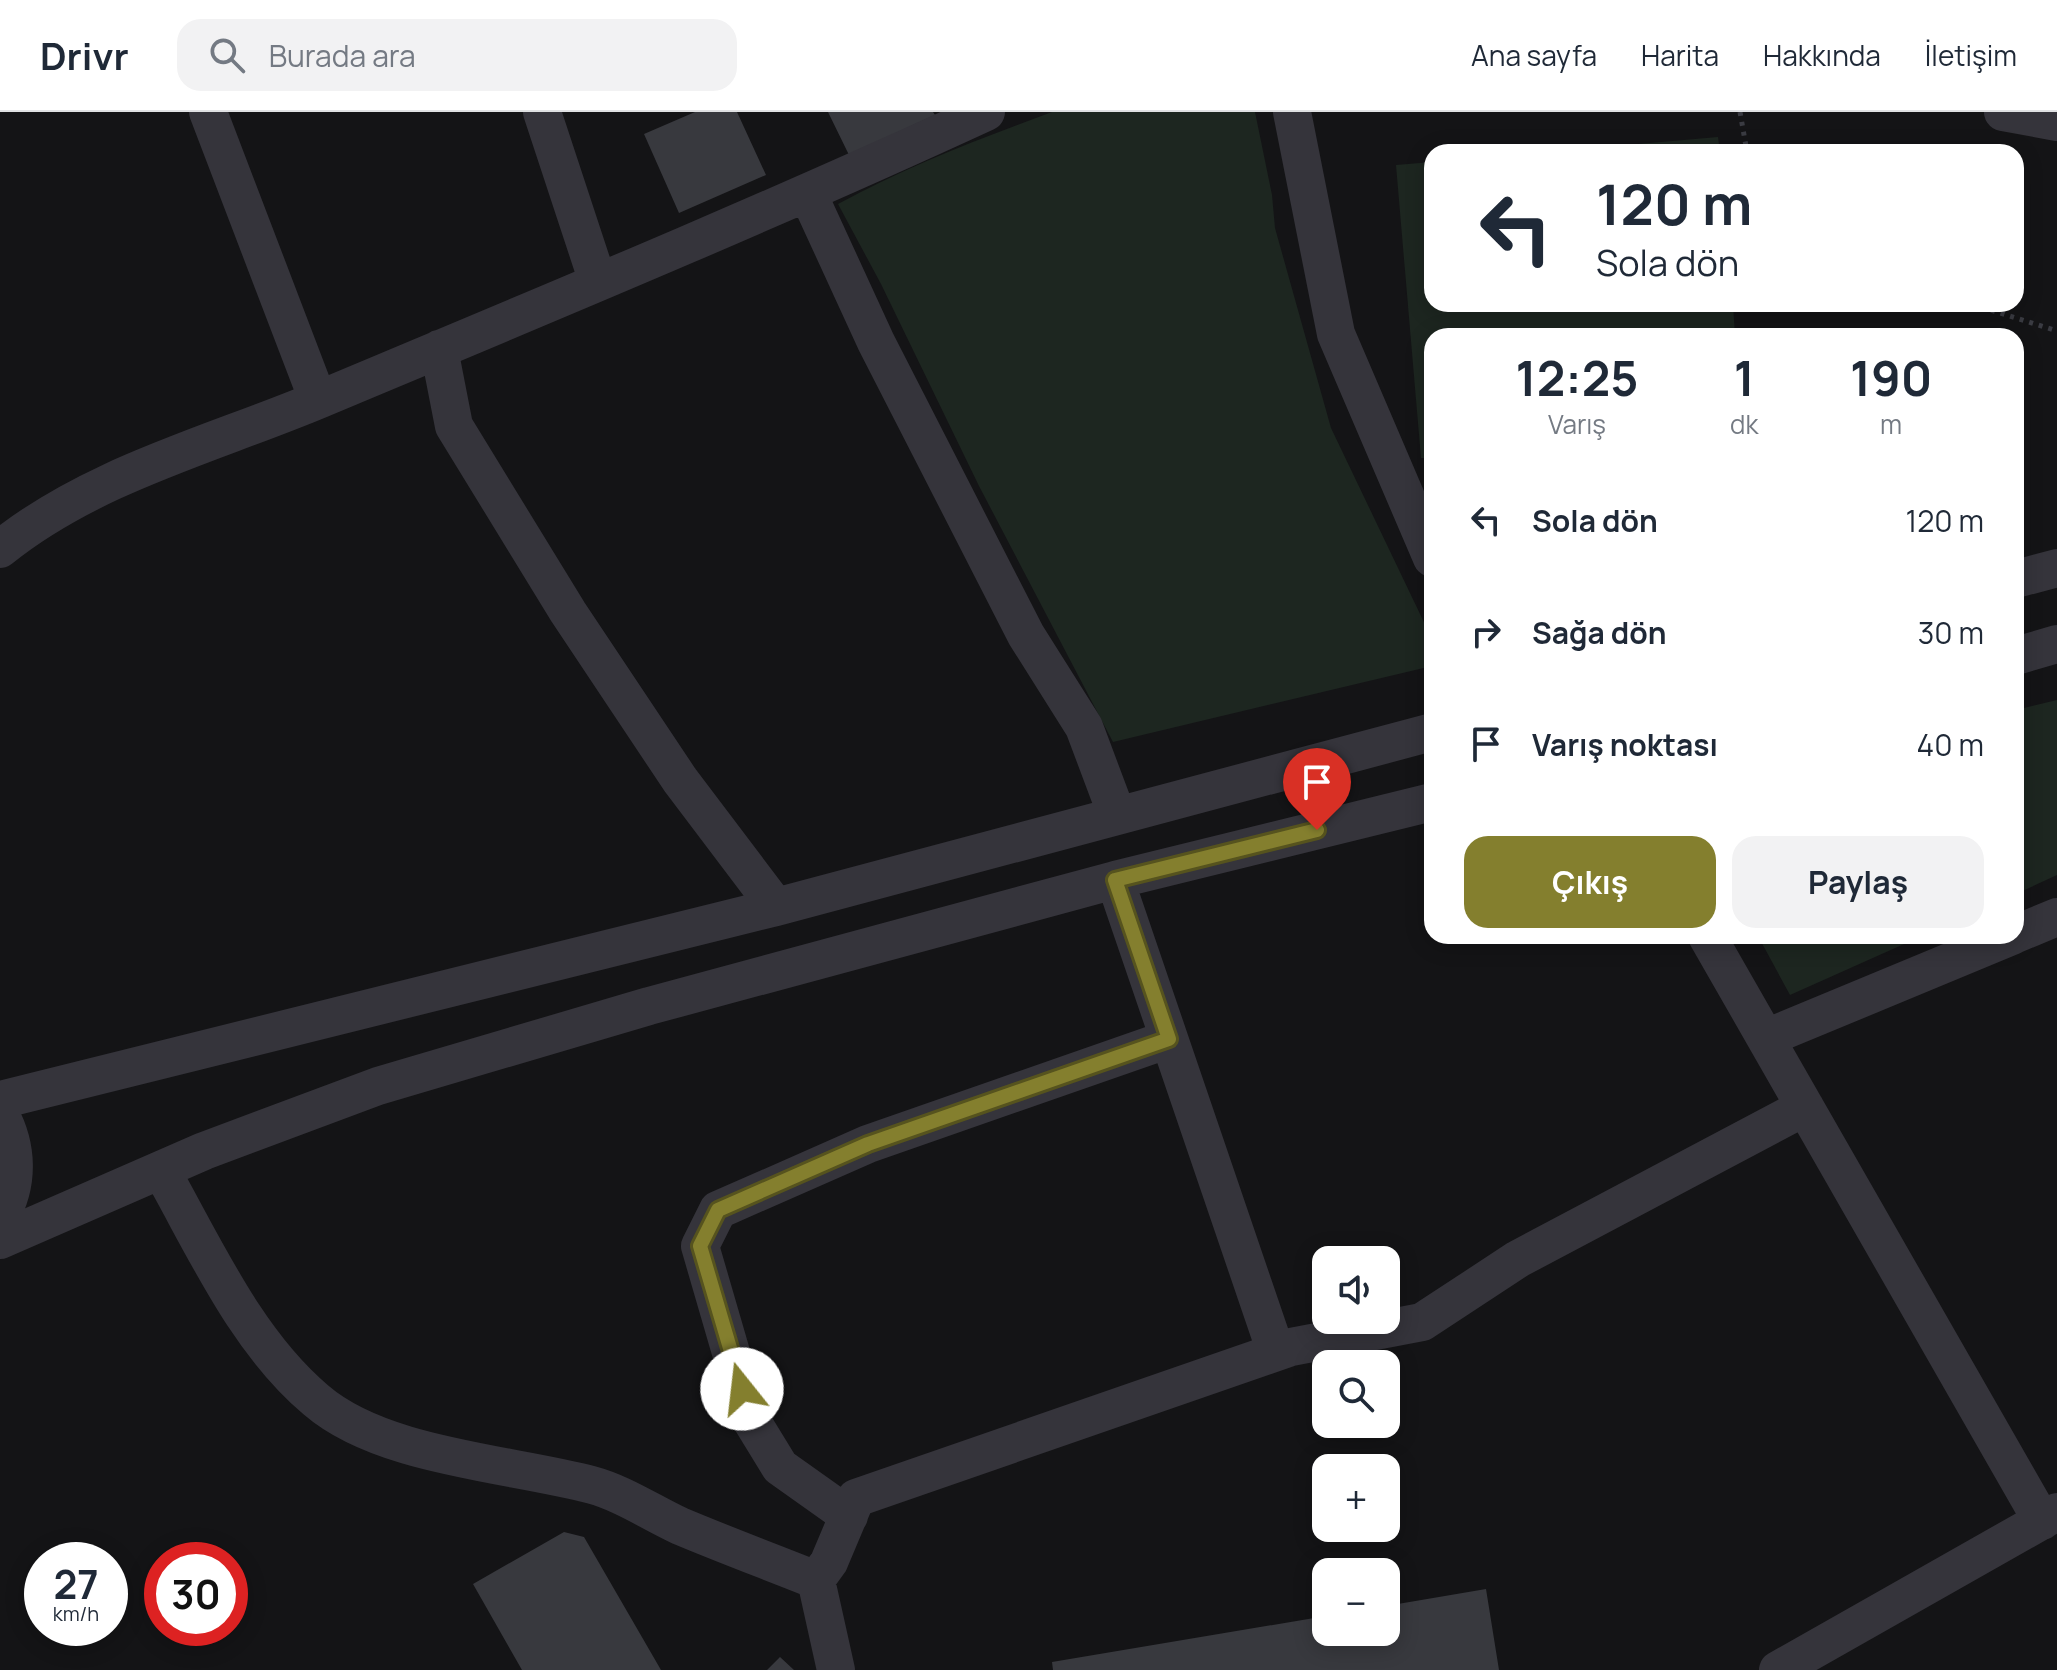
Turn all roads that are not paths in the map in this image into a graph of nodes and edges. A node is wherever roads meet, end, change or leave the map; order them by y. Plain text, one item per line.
1 (208, 112) edge
2 (542, 112) edge
3 (986, 112) edge
4 (1292, 112) edge
5 (2003, 112) edge
6 (2057, 122) edge
7 (808, 194) junction
8 (598, 282) junction
9 (439, 349) junction
10 (318, 400) junction
11 (2, 533) edge
12 (1424, 539) edge
13 (2057, 568) edge
14 (2024, 577) edge
15 (2057, 644) edge
16 (2024, 654) edge
17 (1424, 734) edge
18 (1424, 804) edge
19 (1117, 815) junction
20 (1115, 880) junction
21 (776, 907) junction
22 (2057, 917) edge
23 (2024, 931) edge
24 (1712, 944) edge
25 (1992, 944) edge
26 (1766, 1038) junction
27 (1169, 1039) junction
28 (0, 1100) edge
29 (1805, 1107) junction
30 (0, 1114) edge
31 (161, 1170) junction
32 (0, 1217) edge
33 (0, 1240) edge
34 (1276, 1352) junction
35 (849, 1516) junction
36 (2049, 1516) edge
37 (816, 1580) junction
38 (836, 1670) edge
39 (1778, 1670) edge

1 - 10 street
2 - 8 street
3 - 7 street
4 - 12 street
5 - 6 street
7 - 8 street
7 - 19 street
8 - 9 street
9 - 10 street
9 - 21 street
10 - 11 street
13 - 14 street
15 - 16 street
17 - 19 street
18 - 20 street
19 - 21 street
20 - 27 street
20 - 31 street
21 - 28 street
22 - 23 street
24 - 26 street
25 - 26 street
26 - 29 street
27 - 34 street
27 - 35 street
29 - 34 street
29 - 36 street
30 - 32 street
31 - 33 street
31 - 37 street
34 - 35 street
35 - 37 street
36 - 39 street
37 - 38 street

